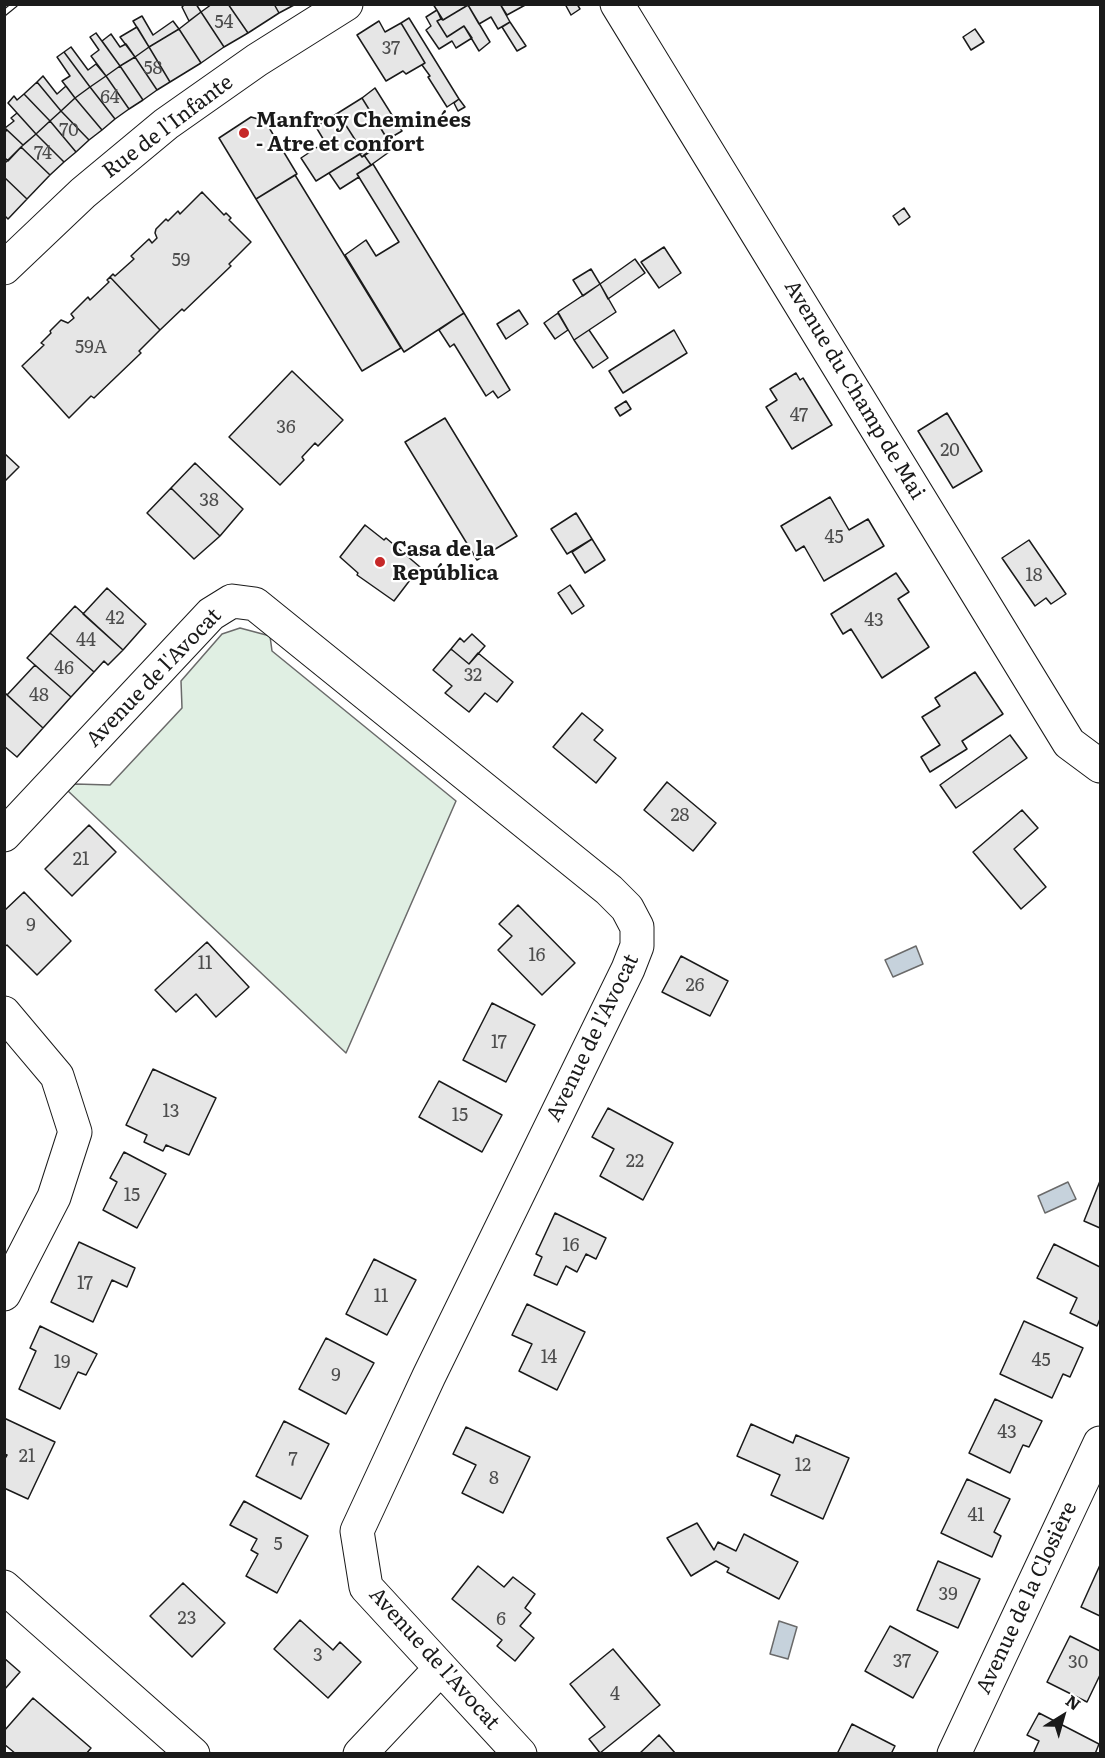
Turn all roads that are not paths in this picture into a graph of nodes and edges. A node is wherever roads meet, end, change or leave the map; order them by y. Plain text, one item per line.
1 (346, 4) edge
2 (617, 4) edge
3 (4, 268) edge
4 (1101, 766) edge
5 (4, 835) edge
6 (4, 1013) edge
7 (4, 1294) edge
8 (1101, 1443) edge
9 (4, 1587) edge
10 (440, 1669) junction
11 (193, 1754) edge
12 (360, 1754) edge
13 (520, 1754) edge
14 (954, 1754) edge

1 - 3 street, Rue de l'Infante
2 - 4 street, Avenue du Champ de Mai
5 - 10 street, Avenue de l'Avocat
6 - 7 street
8 - 14 street, Avenue de la Closière
9 - 11 street
10 - 12 street
10 - 13 street, Avenue de l'Avocat

